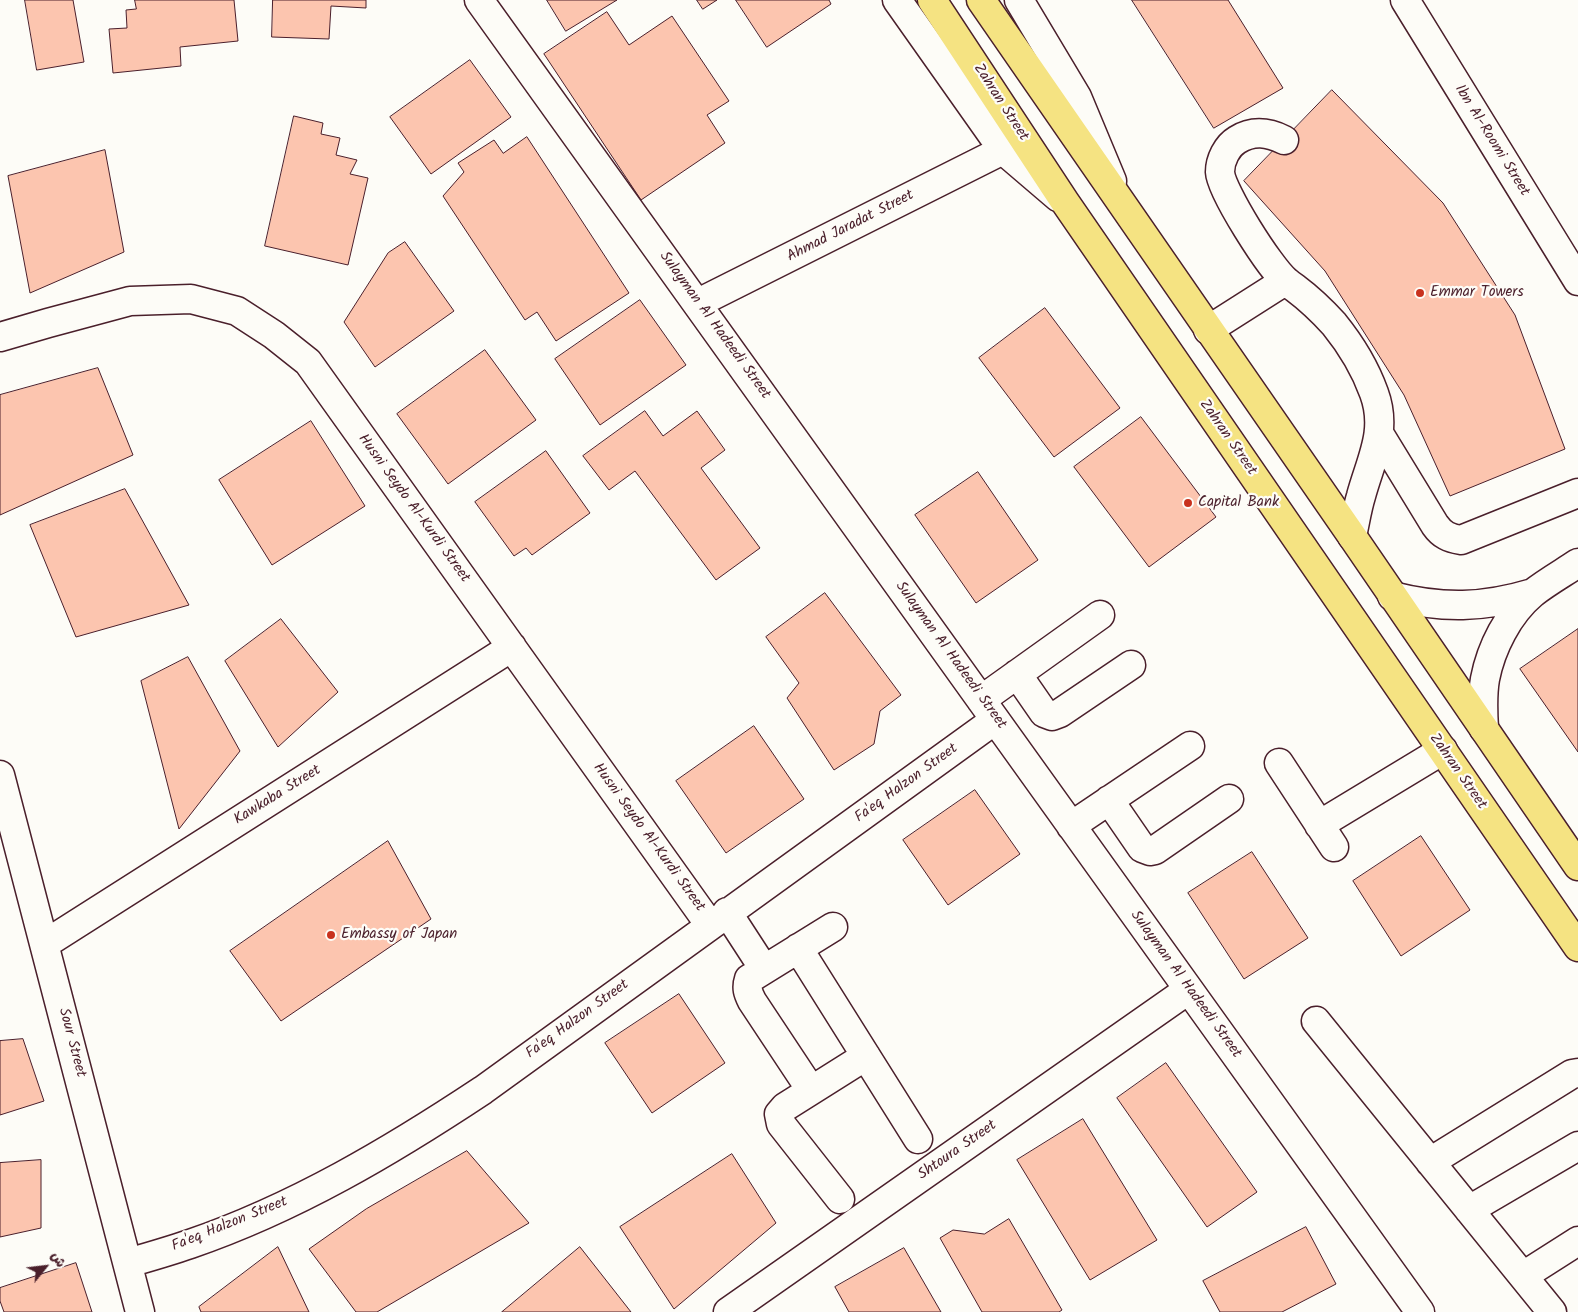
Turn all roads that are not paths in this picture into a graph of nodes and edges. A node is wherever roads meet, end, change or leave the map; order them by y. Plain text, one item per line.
1 (479, 0) edge
2 (897, 0) edge
3 (932, 0) edge
4 (981, 0) edge
5 (1019, 0) edge
6 (1405, 0) edge
7 (1284, 140) dead end
8 (1003, 150) junction
9 (1064, 202) junction
10 (1121, 203) junction
11 (1285, 281) junction
12 (1578, 281) edge
13 (698, 303) junction
14 (1208, 330) junction
15 (0, 337) edge
16 (1380, 435) junction
17 (1578, 493) edge
18 (1352, 536) junction
19 (1578, 563) edge
20 (1533, 593) junction
21 (1392, 596) junction
22 (1100, 615) dead end
23 (512, 647) junction
24 (1131, 666) dead end
25 (1017, 674) junction
26 (988, 710) junction
27 (1484, 729) junction
28 (1190, 746) dead end
29 (1443, 750) junction
30 (1279, 763) dead end
31 (0, 775) edge
32 (1229, 799) dead end
33 (1109, 800) junction
34 (1071, 826) junction
35 (1576, 860) edge
36 (719, 918) junction
37 (833, 927) dead end
38 (45, 944) junction
39 (1578, 947) edge
40 (798, 948) junction
41 (764, 969) junction
42 (1188, 990) junction
43 (1316, 1021) dead end
44 (866, 1056) junction
45 (1578, 1073) edge
46 (812, 1090) junction
47 (918, 1140) dead end
48 (1578, 1146) edge
49 (1430, 1162) junction
50 (840, 1199) dead end
51 (1469, 1210) junction
52 (1578, 1241) edge
53 (128, 1263) junction
54 (1523, 1276) junction
55 (140, 1312) edge
56 (728, 1312) edge
57 (1420, 1312) edge
58 (1552, 1312) edge

1 - 13 street, Sulayman Al Hadeedi Street
2 - 8 street
3 - 9 main road, Zahran Street
4 - 10 main road
5 - 10 street
6 - 12 street, Ibn Al-Roomi Street
7 - 11 street
8 - 9 street
8 - 13 street, Ahmad Jaradat Street
9 - 29 main road, Zahran Street
10 - 14 main road
11 - 14 street
11 - 16 street
13 - 26 street, Sulayman Al Hadeedi Street
14 - 18 main road
15 - 23 street, Husni Seydo Al-Kurdi Street
16 - 17 street
16 - 18 street
18 - 21 main road
19 - 20 street
20 - 21 street
20 - 27 street
21 - 27 main road
22 - 25 street, Fa'eq Halzon Street
23 - 36 street, Husni Seydo Al-Kurdi Street
23 - 38 street, Kawkaba Street
24 - 25 street
25 - 26 street, Fa'eq Halzon Street
26 - 34 street, Sulayman Al Hadeedi Street
26 - 36 street, Fa'eq Halzon Street
27 - 35 main road
28 - 33 street
29 - 30 street
29 - 39 main road, Zahran Street
31 - 38 street, Sour Street
32 - 33 street
33 - 34 street
34 - 42 street, Sulayman Al Hadeedi Street
36 - 41 street, Husni Seydo Al-Kurdi Street
36 - 53 street, Fa'eq Halzon Street
37 - 40 street
38 - 53 street, Sour Street
40 - 41 street
40 - 44 street
41 - 46 street
42 - 56 street, Shtoura Street
42 - 57 street, Sulayman Al Hadeedi Street
43 - 49 street
44 - 46 street
44 - 47 street
45 - 49 street
46 - 50 street
48 - 51 street
49 - 51 street
51 - 54 street
52 - 54 street
53 - 55 street, Sour Street
54 - 58 street

